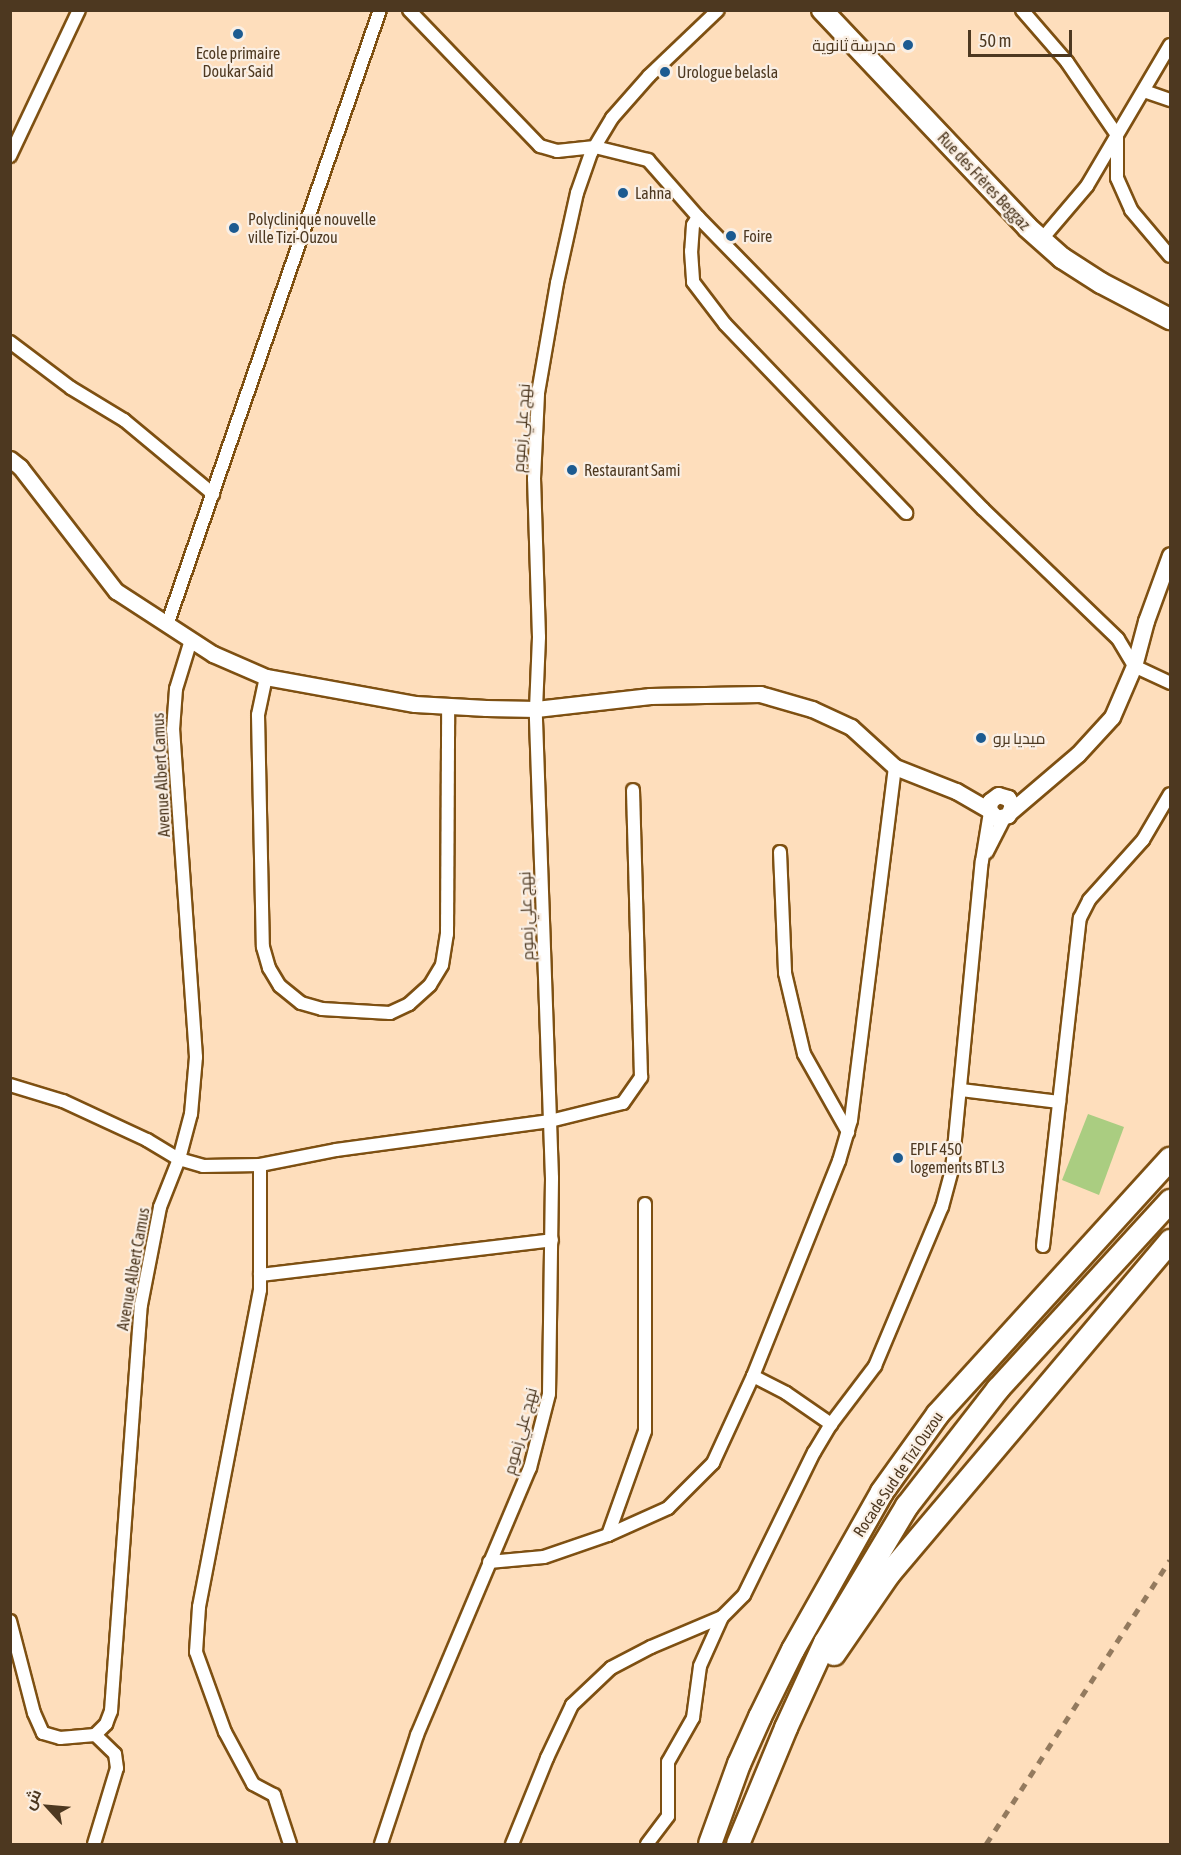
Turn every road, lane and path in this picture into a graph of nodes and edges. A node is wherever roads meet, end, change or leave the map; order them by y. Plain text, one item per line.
1 (79, 10) edge
2 (380, 10) edge
3 (718, 10) edge
4 (822, 10) edge
5 (1022, 10) edge
6 (410, 11) edge
7 (1170, 45) edge
8 (1144, 91) junction
9 (1170, 100) edge
10 (1118, 135) junction
11 (595, 147) junction
12 (10, 156) edge
13 (698, 217) junction
14 (1041, 240) junction
15 (1170, 256) edge
16 (1170, 319) edge
17 (10, 342) edge
18 (10, 459) edge
19 (213, 494) junction
20 (906, 513) dead end
21 (1170, 555) edge
22 (1170, 581) edge
23 (167, 625) junction
24 (191, 640) junction
25 (1140, 642) junction
26 (1134, 666) junction
27 (266, 676) junction
28 (1170, 683) edge
29 (448, 706) junction
30 (536, 709) junction
31 (895, 767) junction
32 (1040, 785) junction
33 (633, 790) dead end
34 (1170, 794) edge
35 (994, 803) junction
36 (1008, 815) junction
37 (780, 852) dead end
38 (982, 861) junction
39 (10, 1085) edge
40 (961, 1090) junction
41 (1059, 1102) junction
42 (550, 1121) junction
43 (848, 1132) junction
44 (179, 1159) junction
45 (1170, 1159) edge
46 (260, 1165) junction
47 (1170, 1202) edge
48 (645, 1204) dead end
49 (552, 1240) junction
50 (1170, 1241) edge
51 (1043, 1246) dead end
52 (260, 1275) junction
53 (753, 1376) junction
54 (831, 1424) junction
55 (608, 1535) junction
56 (489, 1562) junction
57 (722, 1617) junction
58 (10, 1621) edge
59 (786, 1728) junction
60 (94, 1735) junction
61 (94, 1845) edge
62 (290, 1845) edge
63 (381, 1845) edge
64 (512, 1845) edge
65 (647, 1845) edge
66 (710, 1845) edge
67 (738, 1845) edge

1 - 12 street
2 - 19 street
3 - 11 street, نهج علي زموم
4 - 14 main road, Rue des Frères Beggaz
5 - 10 street
6 - 11 street
7 - 8 street
8 - 9 street
8 - 10 street
10 - 14 street
10 - 15 street
11 - 13 street
11 - 30 street, نهج علي زموم
13 - 20 street
13 - 26 street
14 - 16 main road, Rue des Frères Beggaz
17 - 19 street
18 - 23 street
19 - 23 street
21 - 25 street
22 - 25 street
23 - 24 street
24 - 27 street
24 - 44 street, Avenue Albert Camus
25 - 26 street
26 - 28 street
26 - 32 street
27 - 29 street
27 - 29 street
29 - 30 street
30 - 31 street
30 - 42 street, نهج علي زموم
31 - 35 street
31 - 43 street
32 - 35 street
32 - 36 street
33 - 42 street
34 - 41 street
35 - 36 street
35 - 36 street
35 - 38 street
36 - 38 street
37 - 43 street
38 - 40 street
39 - 44 street
40 - 41 street
40 - 54 street
41 - 51 street
42 - 46 street
42 - 49 street, نهج علي زموم
43 - 53 street
44 - 46 street
44 - 60 street, Avenue Albert Camus
45 - 66 highway, Rocade Sud de Tizi Ouzou
46 - 52 street
47 - 59 highway, Rocade Sud de Tizi Ouzou
48 - 55 street
49 - 52 street
49 - 56 street, نهج علي زموم
50 - 59 highway
52 - 62 street
53 - 54 street
53 - 55 street
54 - 57 street
55 - 56 street
56 - 63 street, نهج علي زموم
57 - 64 street
57 - 65 street
58 - 60 street
59 - 67 highway, Rocade Sud de Tizi Ouzou
60 - 61 street

